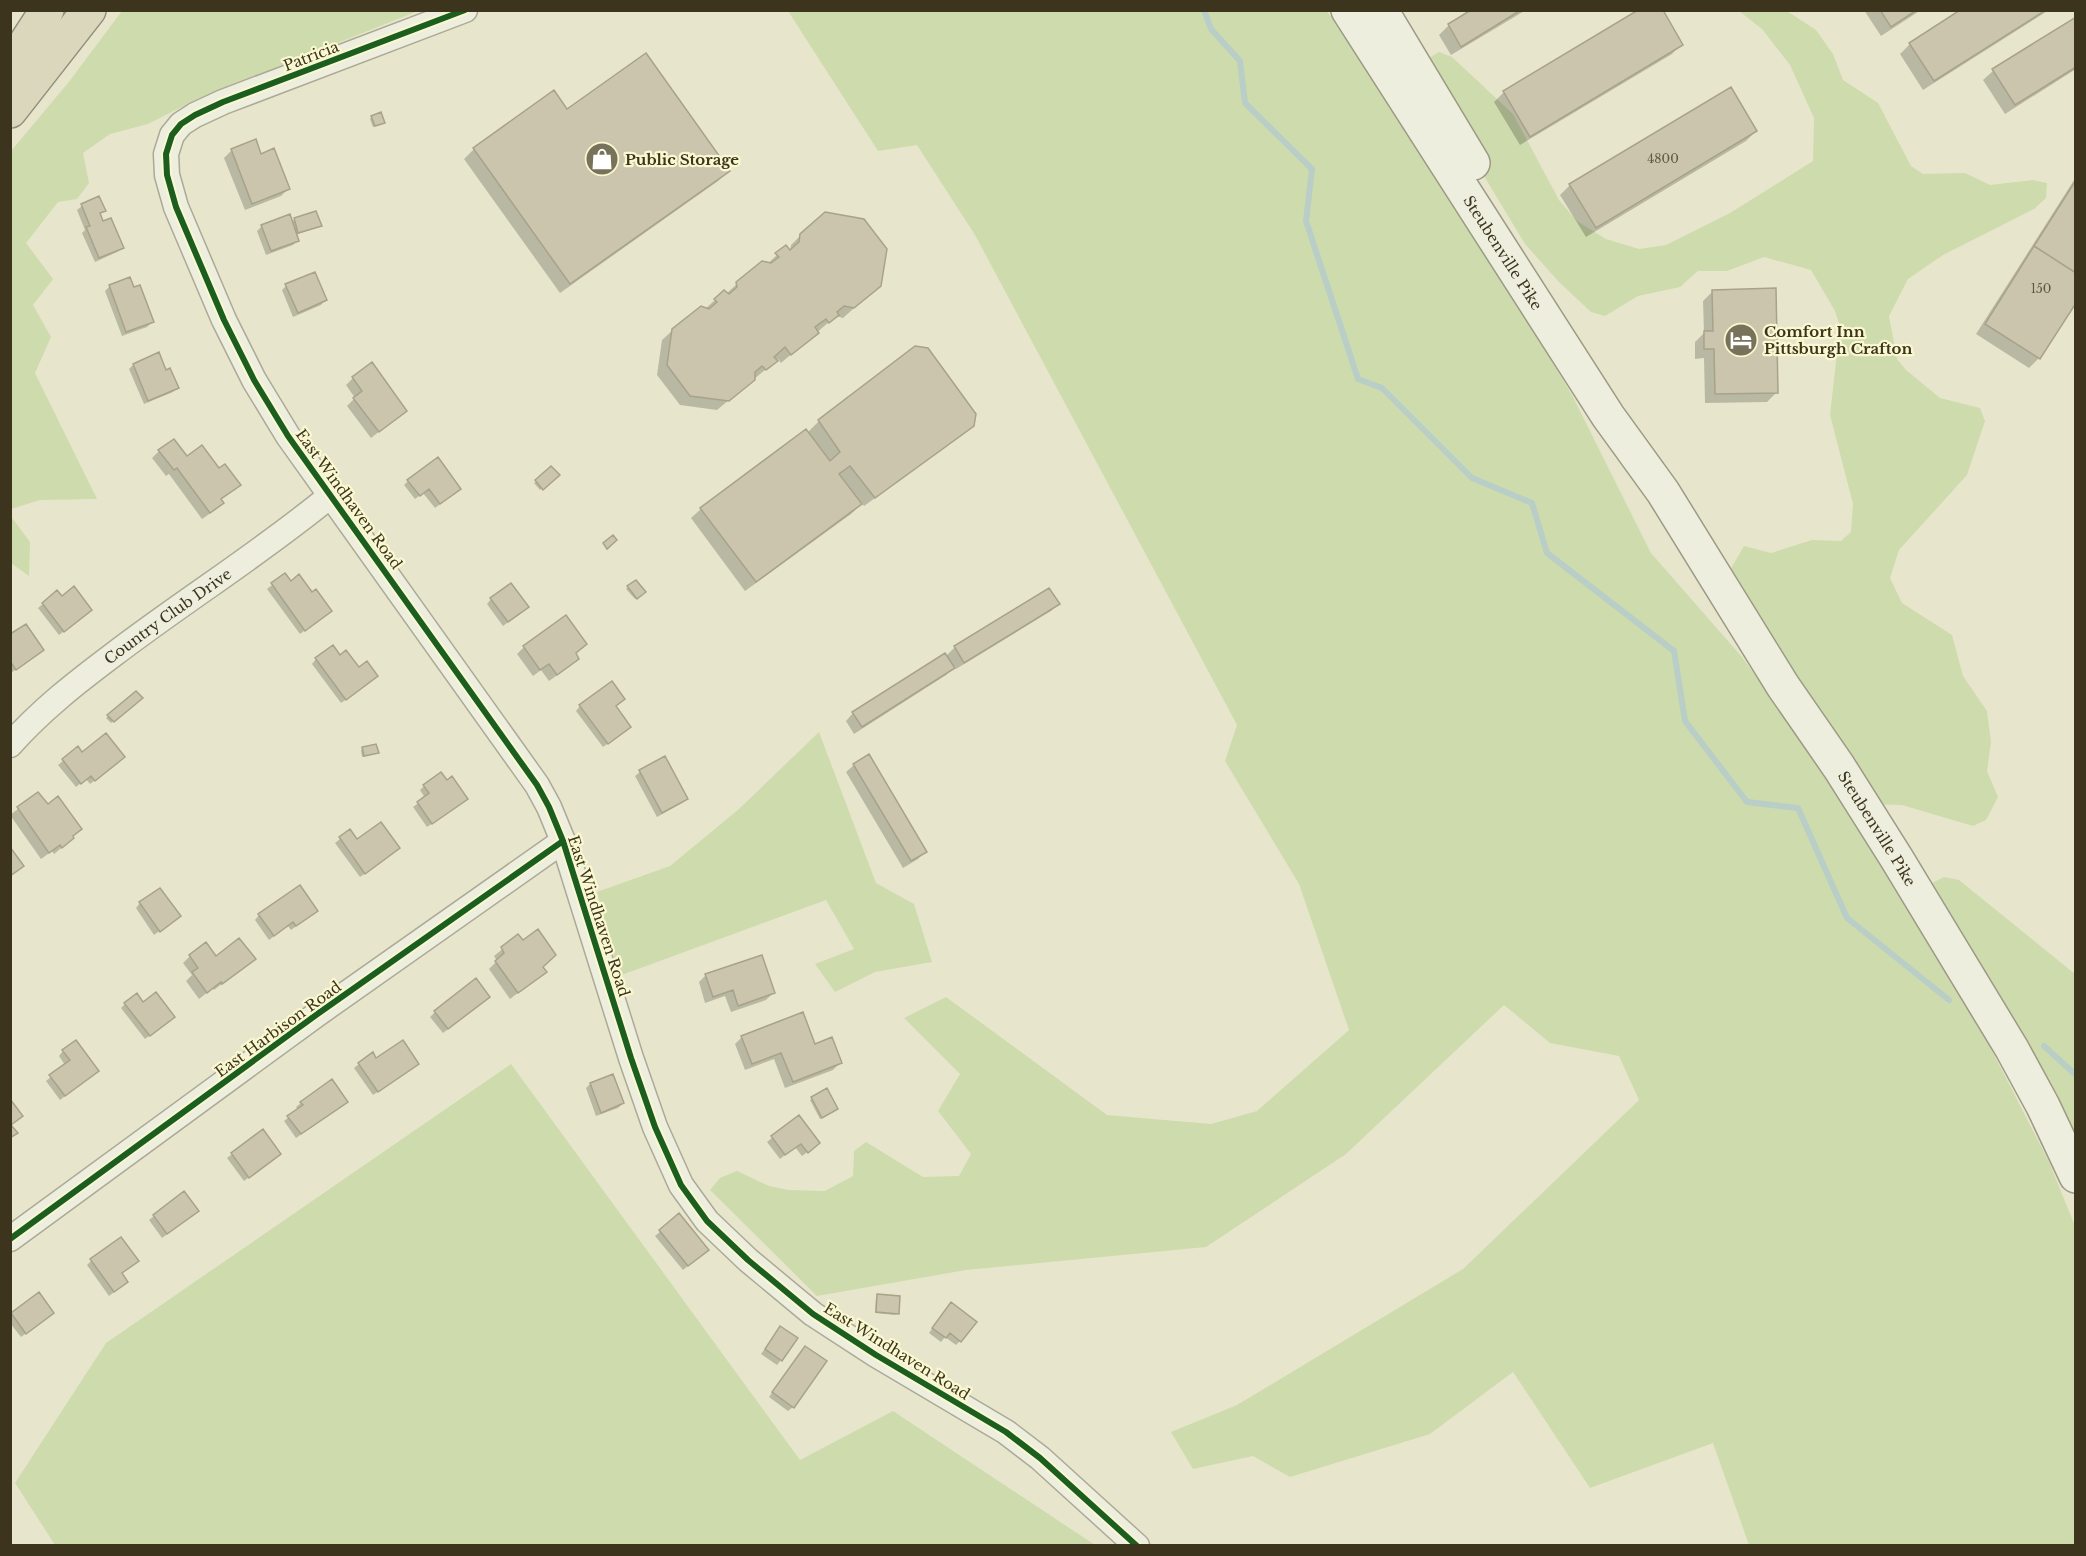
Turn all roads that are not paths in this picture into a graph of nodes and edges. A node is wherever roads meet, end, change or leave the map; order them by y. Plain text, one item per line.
1 (47, 10) edge
2 (89, 10) edge
3 (465, 10) edge
4 (1348, 10) edge
5 (1381, 10) edge
6 (10, 67) edge
7 (10, 111) edge
8 (172, 135) joint
9 (1663, 492) junction
10 (330, 496) junction
11 (10, 745) edge
12 (563, 841) junction
13 (2076, 1176) edge
14 (10, 1239) edge
15 (1137, 1545) edge

1 - 6 highway
2 - 7 highway
3 - 8 street, Patricia
4 - 9 main road, Steubenville Pike
5 - 9 main road, Steubenville Pike
8 - 10 street, East Windhaven Road
9 - 13 main road, Steubenville Pike
10 - 11 street, Country Club Drive
10 - 12 street, East Windhaven Road
12 - 14 street, East Harbison Road
12 - 15 street, East Windhaven Road

